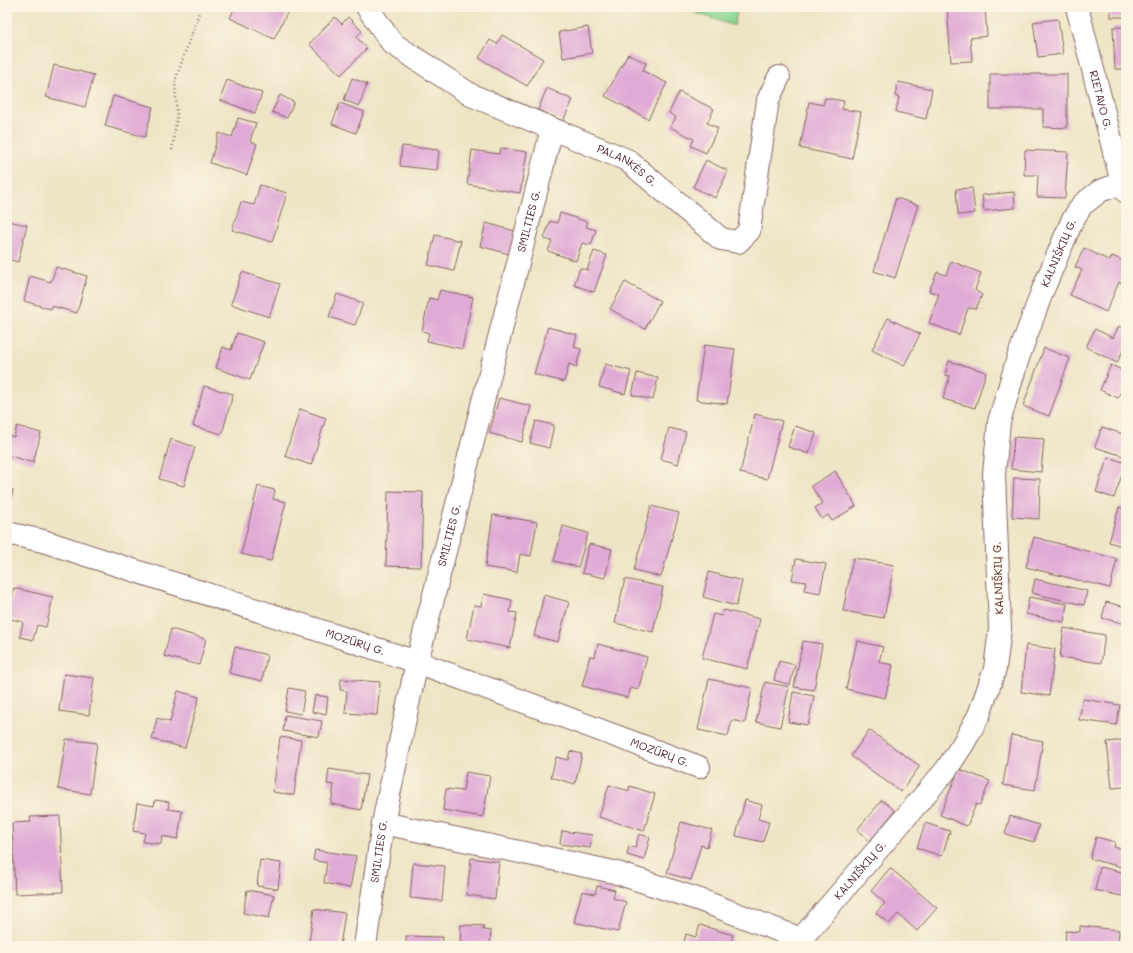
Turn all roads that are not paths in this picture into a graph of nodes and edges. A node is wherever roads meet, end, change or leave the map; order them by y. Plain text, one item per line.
1 (367, 7) edge
2 (1077, 7) edge
3 (779, 77) dead end
4 (552, 129) junction
5 (1124, 187) edge
6 (7, 532) edge
7 (417, 662) junction
8 (699, 767) dead end
9 (383, 823) junction
10 (798, 943) edge
11 (365, 946) edge

1 - 4 street, PALANKĖS G.
2 - 5 street, RIETAVO G.
3 - 4 street, PALANKĖS G.
4 - 7 street, SMILTIES G.
5 - 10 street, KALNIŠKIŲ G.
6 - 7 street, MOZŪRŲ G.
7 - 8 street, MOZŪRŲ G.
7 - 9 street, SMILTIES G.
9 - 10 street
9 - 11 street, SMILTIES G.

